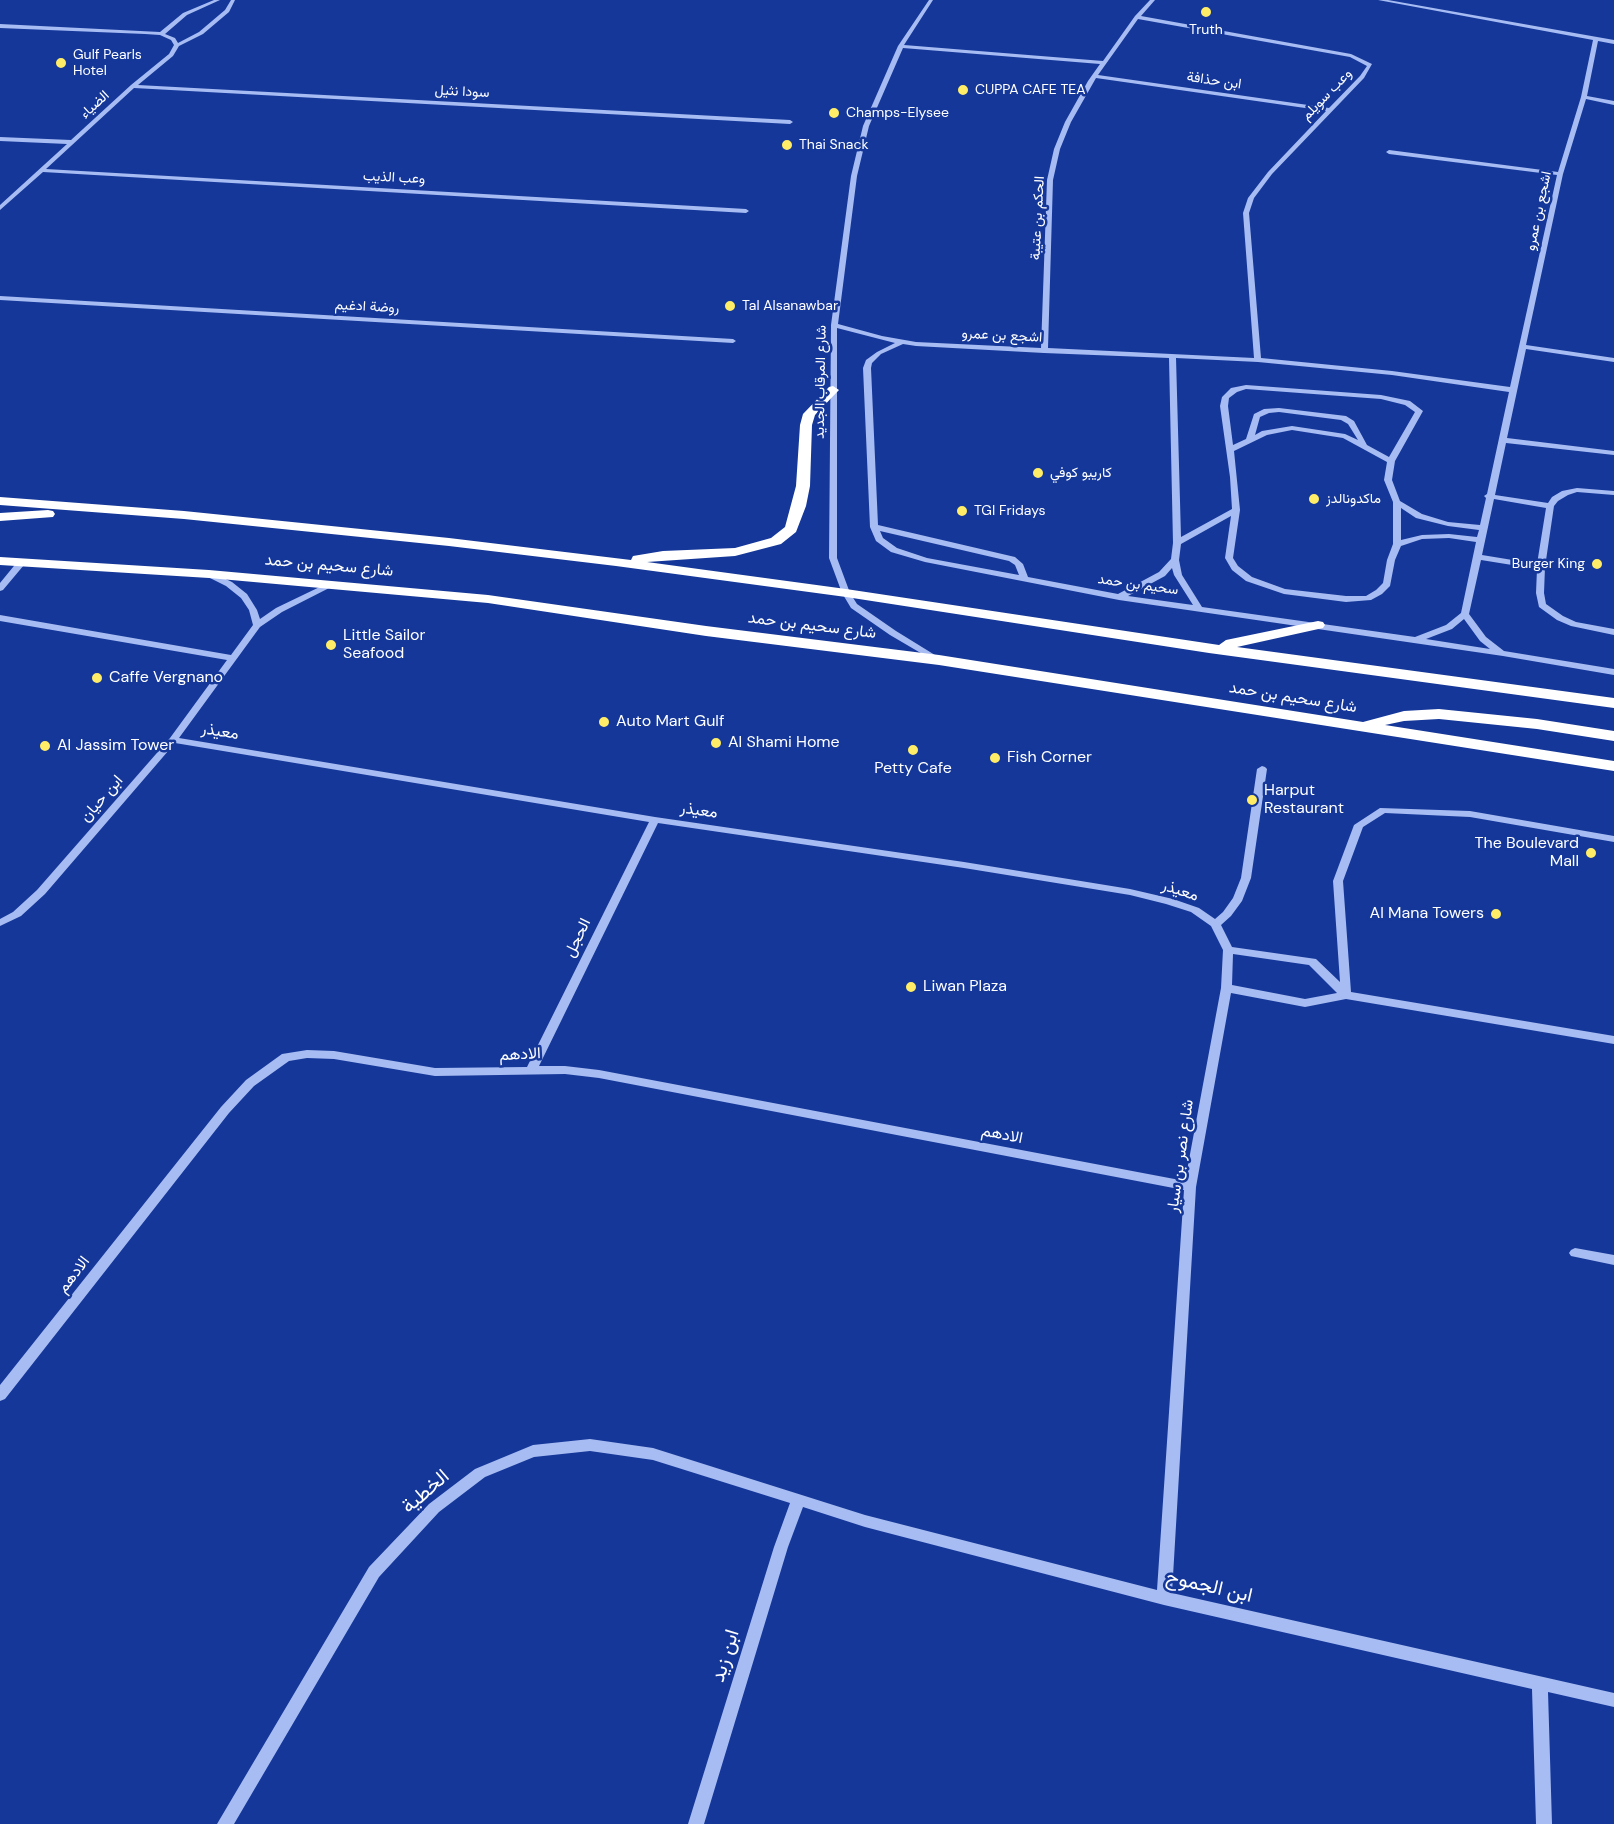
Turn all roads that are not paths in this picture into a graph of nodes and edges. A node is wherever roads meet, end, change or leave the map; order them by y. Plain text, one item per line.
1 (218, 0) edge
2 (233, 0) edge
3 (932, 0) edge
4 (1153, 0) edge
5 (1380, 0) edge
6 (1137, 17) junction
7 (0, 26) edge
8 (161, 34) junction
9 (905, 38) junction
10 (1596, 39) junction
11 (1614, 42) edge
12 (177, 45) junction
13 (901, 46) junction
14 (1007, 55) junction
15 (1104, 63) junction
16 (1095, 76) junction
17 (133, 86) junction
18 (1584, 97) junction
19 (1614, 104) edge
20 (1329, 110) junction
21 (790, 122) dead end
22 (0, 139) edge
23 (72, 142) junction
24 (1389, 152) dead end
25 (41, 170) junction
26 (1560, 174) junction
27 (0, 208) edge
28 (746, 211) dead end
29 (0, 298) edge
30 (834, 325) junction
31 (733, 341) dead end
32 (902, 342) junction
33 (1523, 347) junction
34 (1044, 351) junction
35 (1172, 356) junction
36 (1258, 360) junction
37 (1614, 360) edge
38 (833, 390) junction
39 (1513, 390) junction
40 (1502, 440) junction
41 (1249, 441) junction
42 (1366, 447) junction
43 (1230, 450) junction
44 (1614, 453) edge
45 (1391, 461) junction
46 (1614, 493) edge
47 (1488, 496) junction
48 (0, 501) edge
49 (1397, 502) junction
50 (1550, 506) junction
51 (94, 508) junction
52 (1236, 510) junction
53 (0, 516) edge
54 (874, 527) junction
55 (1482, 528) junction
56 (1479, 540) junction
57 (1177, 543) junction
58 (1398, 544) junction
59 (1476, 557) junction
60 (1175, 560) junction
61 (0, 561) edge
62 (616, 562) junction
63 (21, 563) junction
64 (1541, 567) junction
65 (209, 574) junction
66 (1025, 579) junction
67 (333, 584) junction
68 (0, 588) edge
69 (846, 593) junction
70 (1119, 597) junction
71 (1198, 607) junction
72 (1465, 614) junction
73 (0, 618) edge
74 (257, 625) junction
75 (1318, 625) junction
76 (1614, 633) edge
77 (1411, 641) junction
78 (1209, 648) junction
79 (1503, 653) junction
80 (233, 658) junction
81 (939, 660) junction
82 (1614, 672) edge
83 (1614, 703) edge
84 (1363, 726) junction
85 (1614, 736) edge
86 (173, 740) junction
87 (1614, 766) edge
88 (1262, 769) dead end
89 (655, 820) junction
90 (1614, 839) edge
91 (0, 923) edge
92 (1215, 924) junction
93 (1228, 950) junction
94 (1226, 988) junction
95 (1346, 995) junction
96 (1614, 1040) edge
97 (531, 1070) junction
98 (1190, 1187) junction
99 (1575, 1253) dead end
100 (1614, 1260) edge
101 (0, 1395) edge
102 (798, 1501) junction
103 (1164, 1598) junction
104 (1540, 1684) junction
105 (1614, 1700) edge
106 (225, 1824) edge
107 (696, 1824) edge
108 (1544, 1824) edge

1 - 8 street
2 - 12 street, الضياء
3 - 9 street, شارع المرقاب الجديد
4 - 6 street, الحكم بن عتيبة
5 - 10 street
6 - 15 street, الحكم بن عتيبة
6 - 20 street, وعب سويلم
7 - 8 street
8 - 12 street
9 - 13 street, شارع المرقاب الجديد
9 - 14 street
10 - 11 street
10 - 18 street, اشجع بن عمرو
12 - 17 street, الضياء
13 - 14 street
13 - 30 street, شارع المرقاب الجديد
14 - 15 street
15 - 16 street, الحكم بن عتيبة
16 - 20 street, ابن حذافة
16 - 34 street, الحكم بن عتيبة
17 - 21 street, سودا نثيل
17 - 23 street, الضياء
18 - 19 street
18 - 26 street, اشجع بن عمرو
20 - 36 street, وعب سويلم
22 - 23 street
23 - 25 street, الضياء
24 - 26 street
25 - 27 street, الضياء
25 - 28 street, وعب الذيب
26 - 33 street, اشجع بن عمرو
29 - 31 street, روضة ادغيم
30 - 32 street, اشجع بن عمرو
30 - 38 street, شارع المرقاب الجديد
32 - 34 street, اشجع بن عمرو
32 - 54 street
33 - 37 street
33 - 39 street, اشجع بن عمرو
34 - 35 street, اشجع بن عمرو
35 - 36 street, اشجع بن عمرو
35 - 57 street
36 - 39 street, اشجع بن عمرو
38 - 62 highway
38 - 69 street, شارع المرقاب الجديد
39 - 40 street, اشجع بن عمرو
40 - 44 street
40 - 47 street, اشجع بن عمرو
41 - 42 street
41 - 42 street
41 - 43 street
42 - 45 street
43 - 45 street
43 - 52 street
45 - 49 street
46 - 50 street
47 - 50 street
47 - 55 street, اشجع بن عمرو
48 - 51 highway
49 - 55 street
49 - 58 street
50 - 64 street
51 - 53 highway
51 - 62 highway
52 - 57 street
52 - 58 street
54 - 66 street, سحيم بن حمد
54 - 66 street
55 - 56 street, اشجع بن عمرو
56 - 58 street
56 - 59 street, اشجع بن عمرو
57 - 60 street
59 - 64 street
59 - 72 street, اشجع بن عمرو
60 - 70 street
60 - 71 street
61 - 63 highway, شارع سحيم بن حمد
62 - 69 highway
63 - 65 highway, شارع سحيم بن حمد
63 - 68 street
64 - 76 street
65 - 67 highway, شارع سحيم بن حمد
65 - 74 street
66 - 70 street, سحيم بن حمد
67 - 74 street, ابن حيان
67 - 81 highway, شارع سحيم بن حمد
69 - 78 highway
69 - 81 street, شارع المرقاب الجديد
70 - 71 street, سحيم بن حمد
71 - 75 street, سحيم بن حمد
72 - 77 street
72 - 79 street
73 - 80 street
74 - 80 street, ابن حيان
75 - 77 street, سحيم بن حمد
75 - 78 highway
77 - 79 street, سحيم بن حمد
78 - 83 highway
79 - 82 street, سحيم بن حمد
80 - 86 street, ابن حيان
81 - 84 highway, شارع سحيم بن حمد
84 - 85 highway
84 - 87 highway, شارع سحيم بن حمد
86 - 89 street, معيذر
86 - 91 street, ابن حيان
88 - 92 street
89 - 92 street, معيذر
89 - 97 street, الحجل
90 - 95 street
92 - 93 street, شارع نصر بن سيار
93 - 94 street, شارع نصر بن سيار
93 - 95 street
94 - 95 street
94 - 98 street, شارع نصر بن سيار
95 - 96 street
97 - 98 street, الادهم
97 - 101 street, الادهم
98 - 103 street, شارع نصر بن سيار
99 - 100 street
102 - 103 street, ابن الجموح
102 - 106 street, الخطية
102 - 107 street, ابن زيد
103 - 104 street, ابن الجموح
104 - 105 street, ابن الجموح
104 - 108 street

